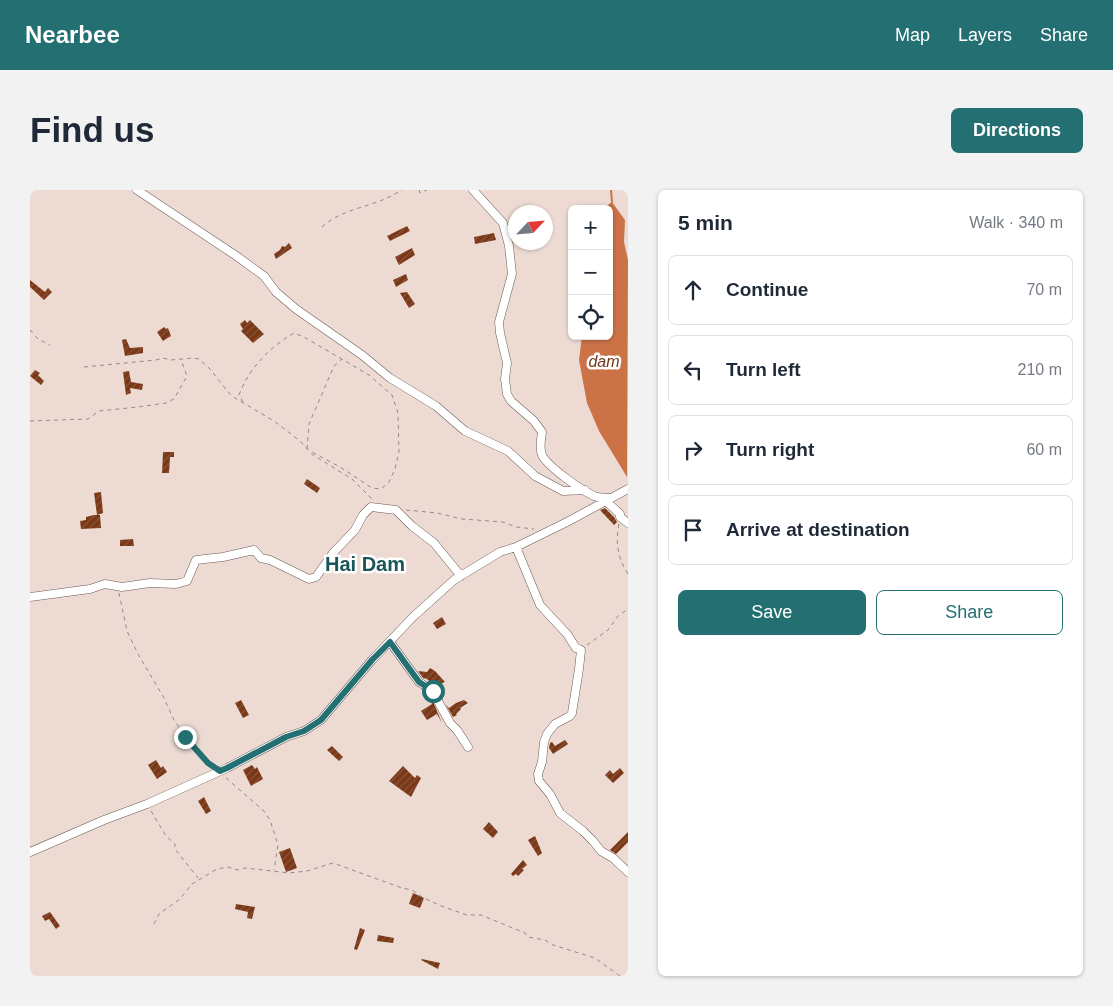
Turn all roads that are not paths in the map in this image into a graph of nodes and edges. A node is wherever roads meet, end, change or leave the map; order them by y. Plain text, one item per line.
1 (137, 190) edge
2 (473, 190) edge
3 (628, 489) edge
4 (585, 490) junction
5 (608, 499) junction
6 (628, 523) edge
7 (516, 547) junction
8 (461, 576) junction
9 (30, 597) edge
10 (390, 642) junction
11 (468, 747) dead end
12 (30, 852) edge
13 (628, 872) edge

1 - 4 street
2 - 4 street
3 - 5 street
4 - 5 street
5 - 6 street
5 - 7 street
7 - 8 street
7 - 13 street
8 - 9 street
8 - 10 street
10 - 11 street
10 - 12 street

